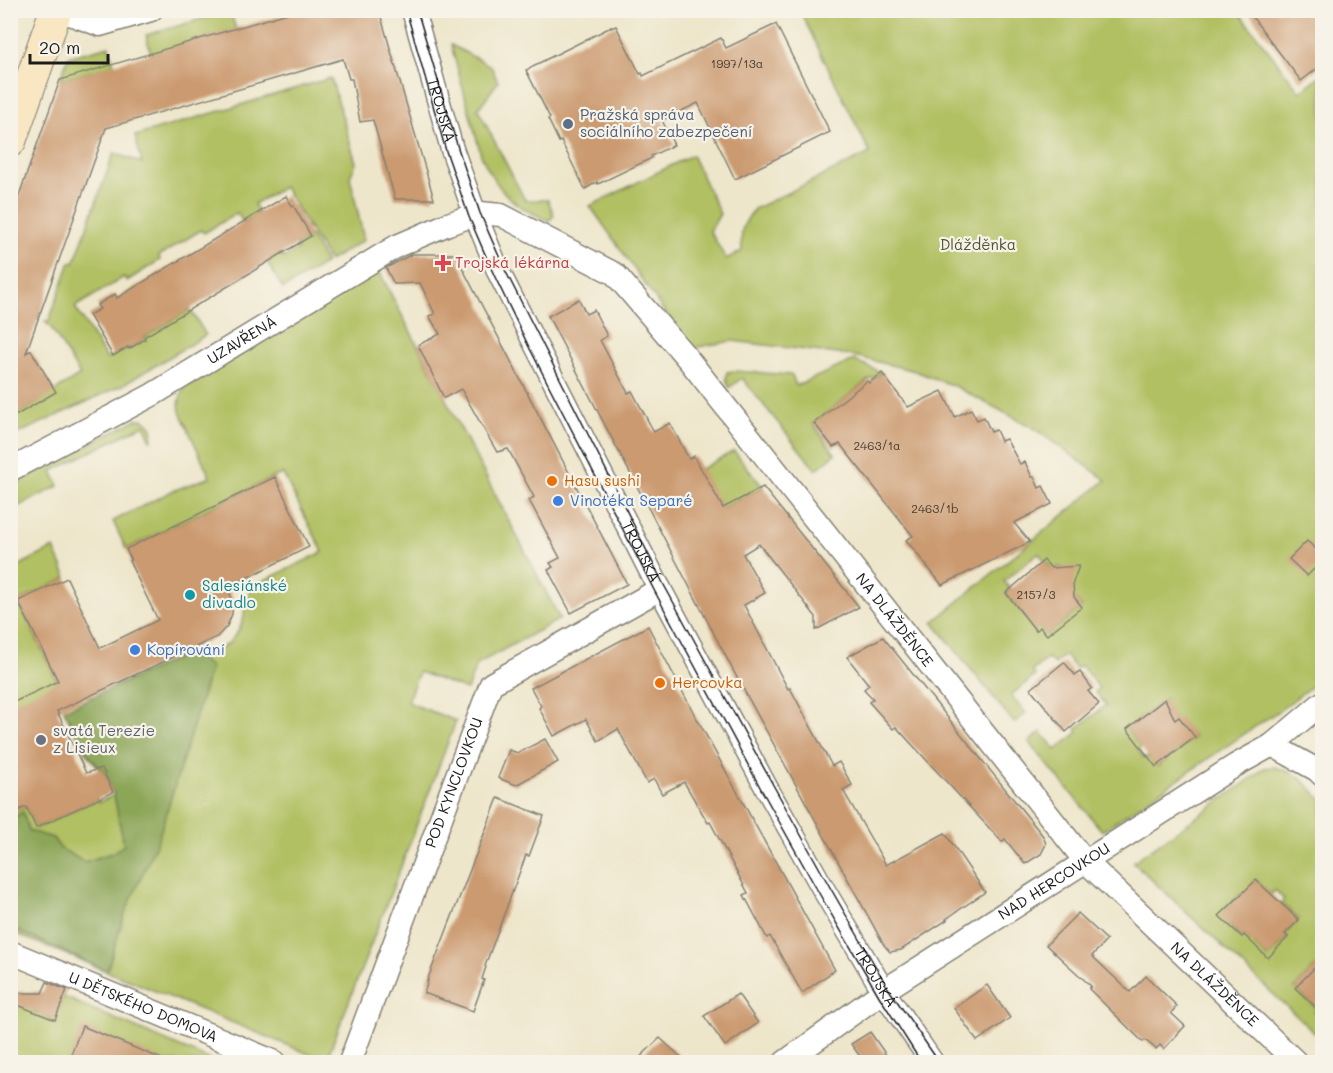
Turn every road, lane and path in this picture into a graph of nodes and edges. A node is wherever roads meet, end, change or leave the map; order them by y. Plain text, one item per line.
1 (57, 10) edge
2 (152, 10) edge
3 (412, 10) edge
4 (10, 141) edge
5 (475, 214) junction
6 (10, 470) edge
7 (660, 589) junction
8 (1323, 703) edge
9 (1272, 746) junction
10 (1323, 775) edge
11 (1085, 861) junction
12 (10, 952) edge
13 (884, 992) junction
14 (275, 1062) edge
15 (350, 1062) edge
16 (785, 1062) edge
17 (932, 1062) edge
18 (1296, 1062) edge

1 - 2 street
1 - 4 main road
3 - 5 street, TROJSKÁ
5 - 6 street, UZAVŘENÁ
5 - 7 street, TROJSKÁ
5 - 11 street, NA DLÁŽDĚNCE
7 - 13 street, TROJSKÁ
7 - 15 street, POD KYNCLOVKOU
8 - 9 street, NAD HERCOVKOU
9 - 10 street
9 - 11 street, NAD HERCOVKOU
11 - 13 street, NAD HERCOVKOU
11 - 18 street, NA DLÁŽDĚNCE
12 - 14 street, U DĚTSKÉHO DOMOVA
13 - 16 street, NAD HERCOVKOU
13 - 17 street, TROJSKÁ

